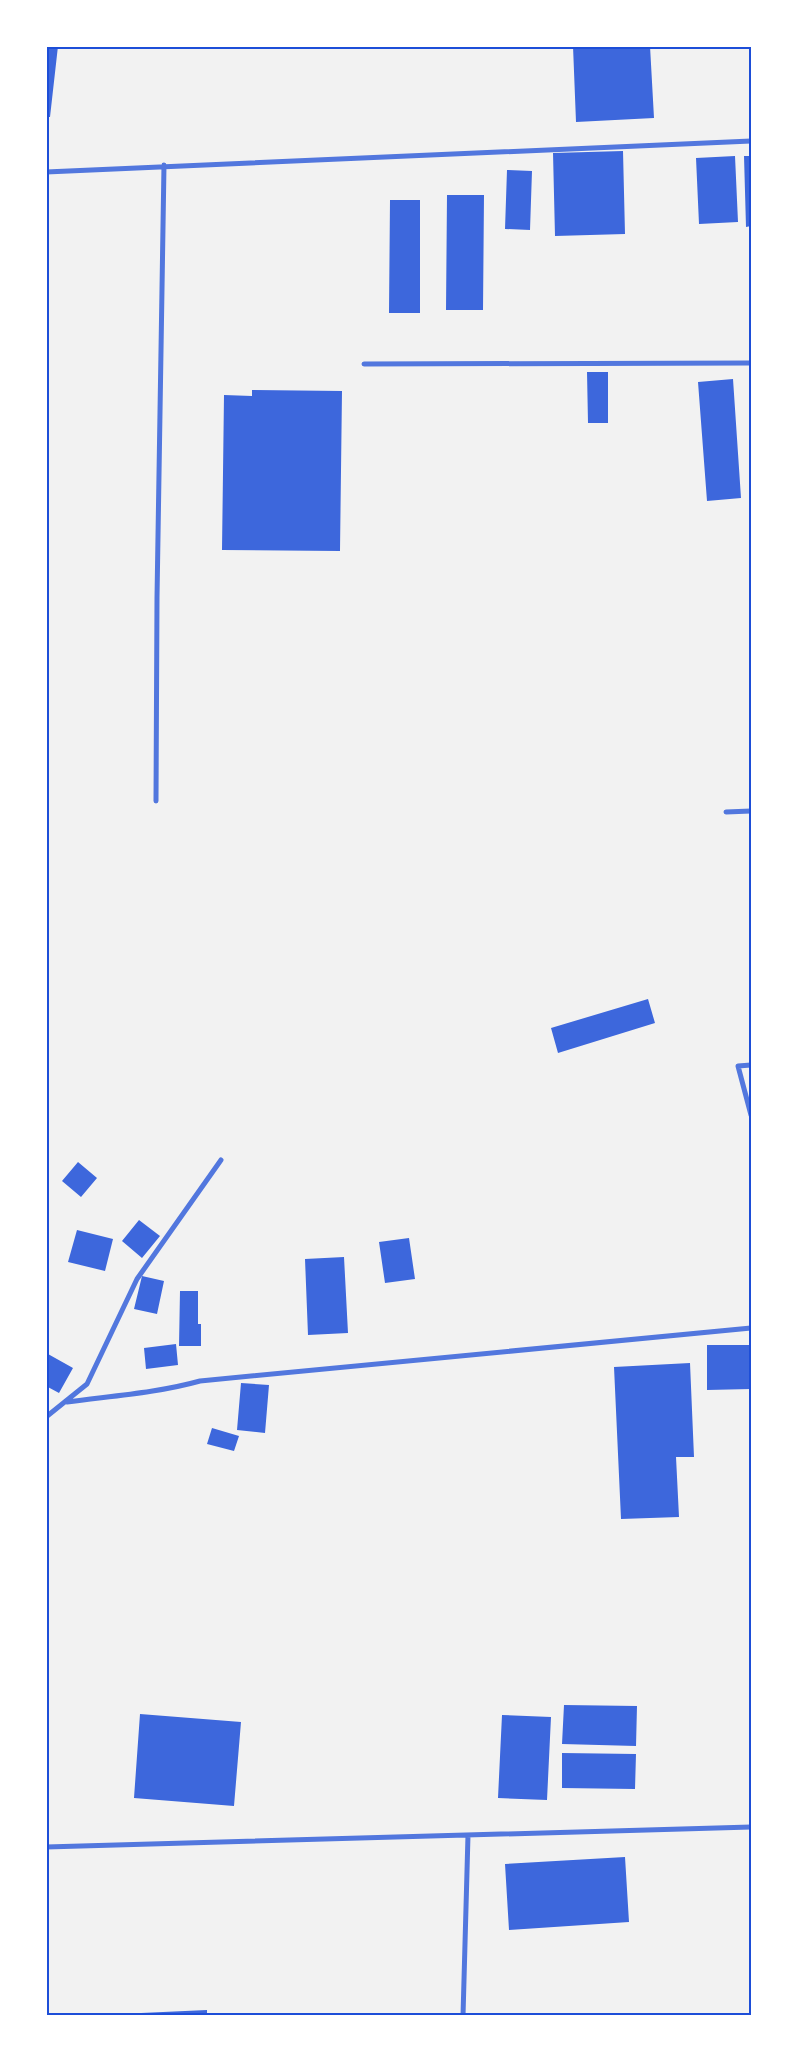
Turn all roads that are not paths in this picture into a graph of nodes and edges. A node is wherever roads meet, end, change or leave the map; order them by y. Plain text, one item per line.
1 (751, 141) edge
2 (164, 165) junction
3 (46, 172) edge
4 (751, 363) edge
5 (364, 364) dead end
6 (156, 801) dead end
7 (751, 811) edge
8 (726, 812) dead end
9 (751, 1065) edge
10 (751, 1115) edge
11 (221, 1160) dead end
12 (751, 1328) edge
13 (66, 1402) junction
14 (46, 1417) edge
15 (751, 1827) edge
16 (468, 1835) junction
17 (46, 1847) edge
18 (463, 2016) edge

1 - 2 street
2 - 3 street
2 - 6 street
4 - 5 street
7 - 8 street
9 - 10 street
11 - 13 street
12 - 13 street
13 - 14 street
15 - 16 street
16 - 17 street
16 - 18 street

